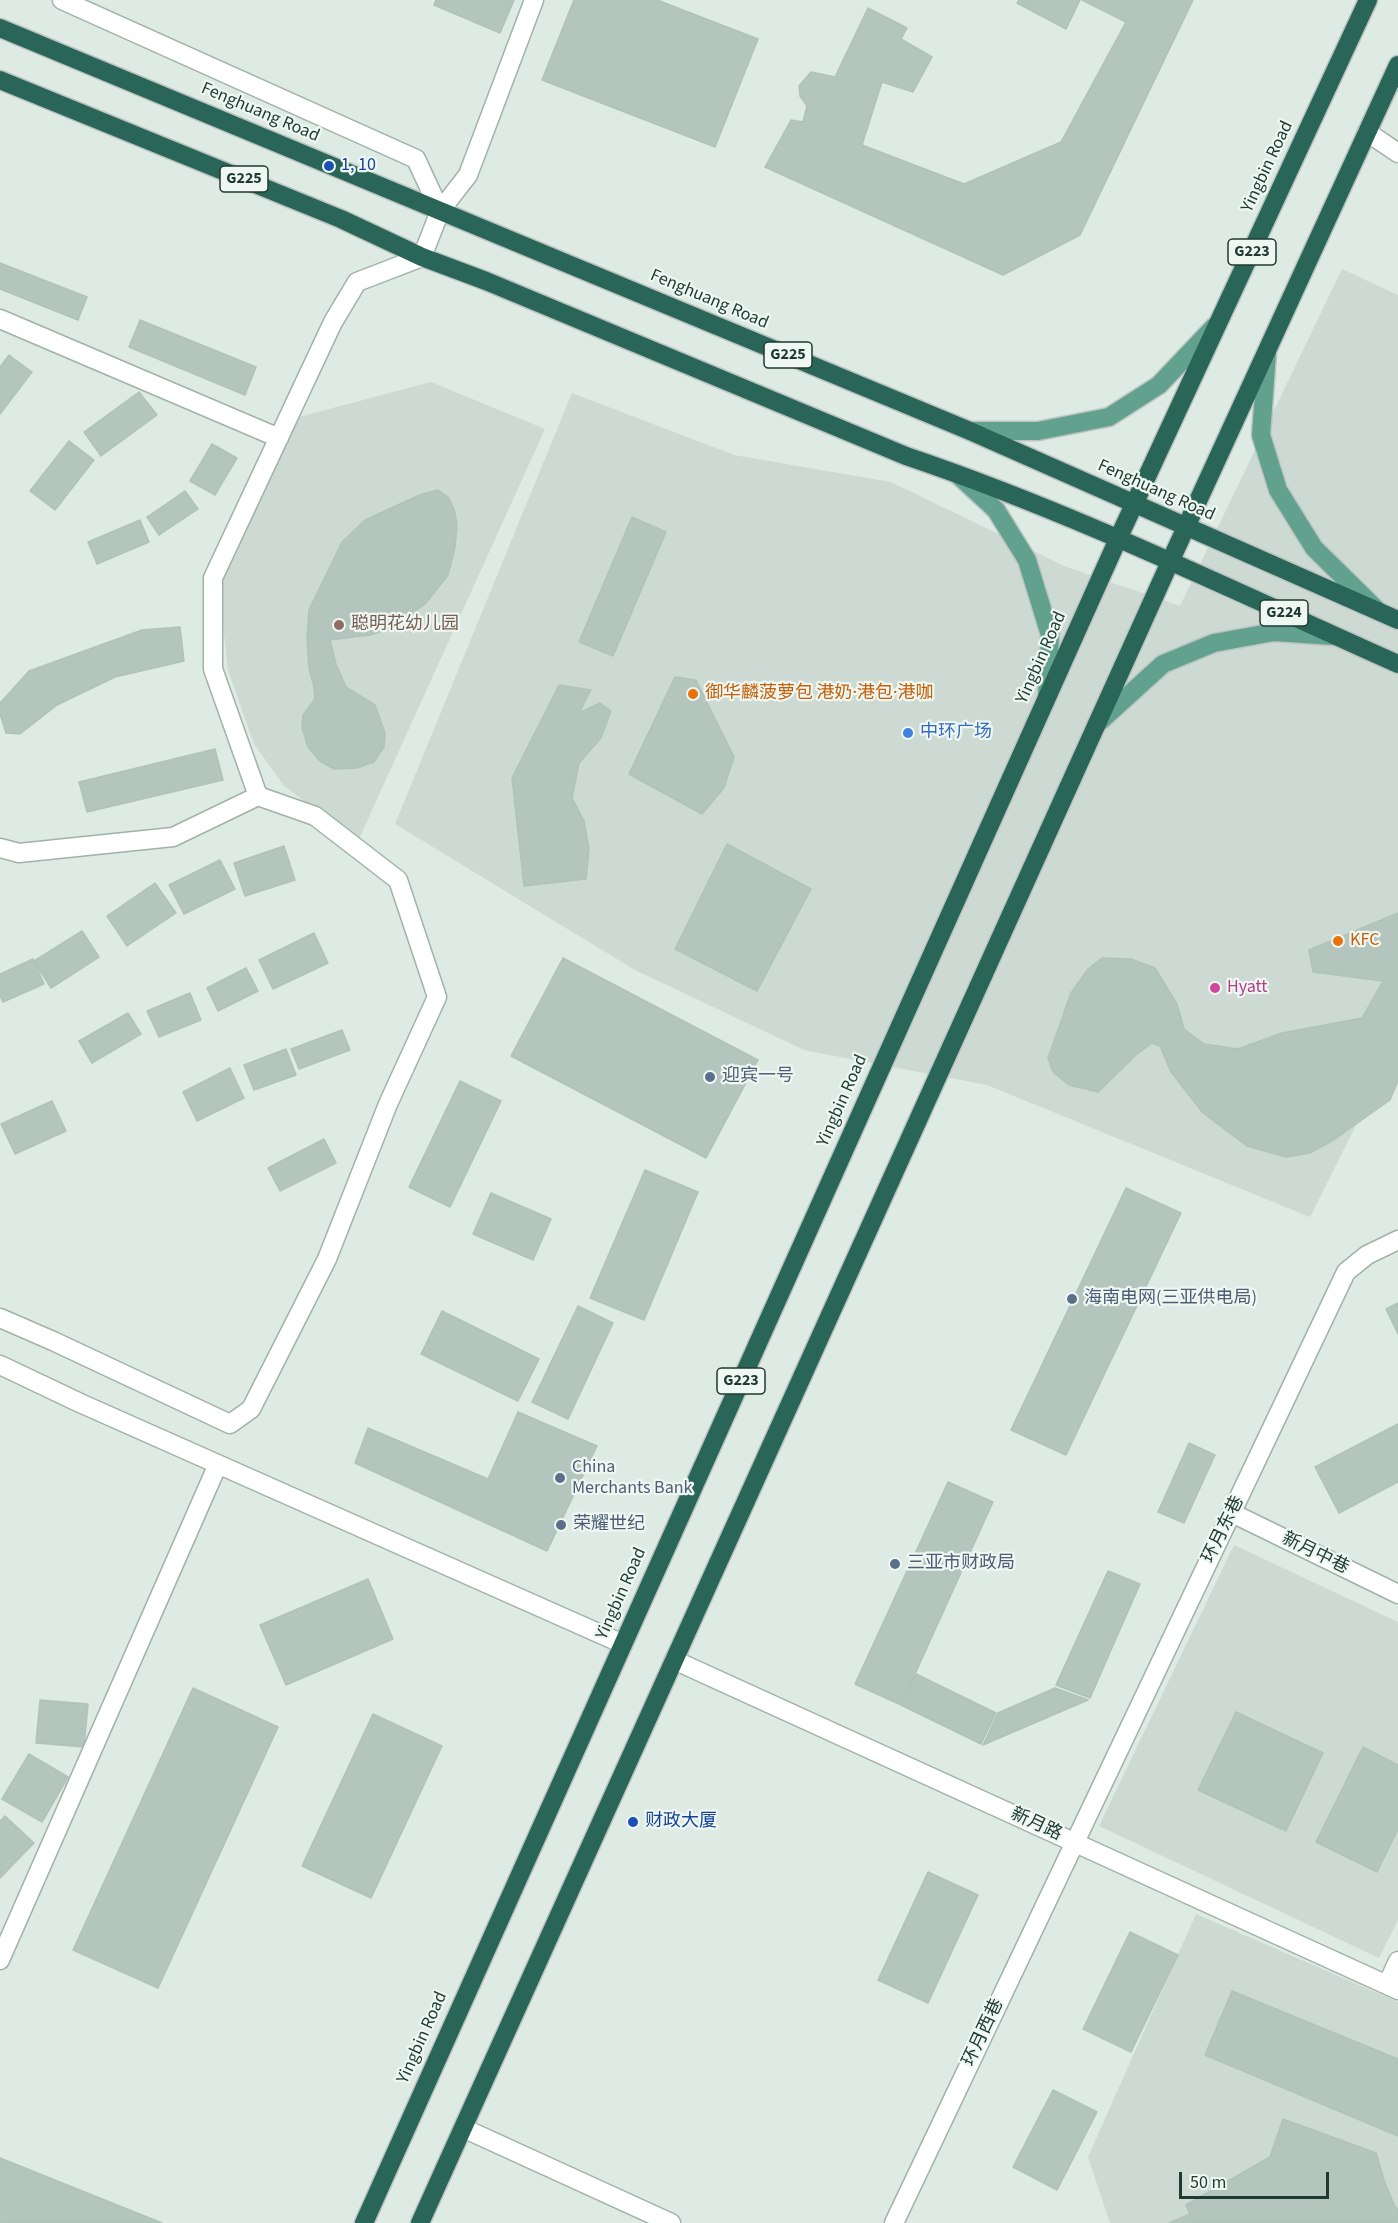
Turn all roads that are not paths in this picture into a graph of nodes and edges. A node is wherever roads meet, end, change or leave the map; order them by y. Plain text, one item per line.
1 (62, 0) edge
2 (534, 0) edge
3 (1368, 0) edge
4 (0, 28) edge
5 (1398, 65) edge
6 (0, 80) edge
7 (1367, 132) junction
8 (1398, 153) edge
9 (440, 211) junction
10 (422, 256) junction
11 (0, 319) edge
12 (1219, 323) junction
13 (1267, 350) junction
14 (970, 431) junction
15 (279, 438) junction
16 (955, 473) junction
17 (1134, 504) junction
18 (1186, 527) junction
19 (1118, 539) junction
20 (1170, 562) junction
21 (1379, 611) junction
22 (1398, 620) edge
23 (1336, 637) junction
24 (1398, 664) edge
25 (1047, 698) junction
26 (1097, 724) junction
27 (258, 796) junction
28 (0, 848) edge
29 (1398, 1240) edge
30 (0, 1318) edge
31 (0, 1365) edge
32 (218, 1464) junction
33 (1232, 1513) junction
34 (1398, 1594) edge
35 (623, 1644) junction
36 (674, 1660) junction
37 (1074, 1842) junction
38 (0, 1960) edge
39 (1398, 1961) edge
40 (1392, 1988) edge
41 (463, 2128) junction
42 (364, 2223) edge
43 (420, 2223) edge
44 (671, 2223) edge
45 (894, 2223) edge

1 - 9 street
2 - 9 street
3 - 12 highway, Yingbin Road / G223
4 - 9 highway, Fenghuang Road / G225
5 - 7 highway, G223
6 - 10 highway, G225
7 - 8 street
7 - 13 highway, G223
9 - 10 street
9 - 14 highway, Fenghuang Road / G225
10 - 15 street
10 - 16 highway, G225
11 - 15 street
12 - 14 main road
12 - 17 highway, Yingbin Road / G223
13 - 18 highway, G223
13 - 21 main road
14 - 17 highway, Fenghuang Road / G225
15 - 27 street
16 - 19 highway, G225
16 - 25 main road
17 - 18 highway, Fenghuang Road / G225
17 - 19 highway, Yingbin Road / G223
18 - 20 highway, G223
18 - 21 highway, Fenghuang Road / G224
19 - 20 highway, G224
19 - 25 highway, Yingbin Road / G223
20 - 23 highway, G224
20 - 26 highway, G223
21 - 22 highway, Fenghuang Road / G224
23 - 24 highway, G224
23 - 26 main road
25 - 35 highway, Yingbin Road / G223
26 - 36 highway, G223
27 - 28 street
27 - 30 street
29 - 33 street, 环月东巷
31 - 32 street
32 - 35 street
32 - 38 street
33 - 34 street, 新月中巷
33 - 37 street, 环月东巷
35 - 42 highway, Yingbin Road / G223
36 - 37 street, 新月路
36 - 41 highway, G223
37 - 40 street, 新月路
37 - 45 street, 环月西巷
39 - 40 street
41 - 43 highway, G223
41 - 44 street

